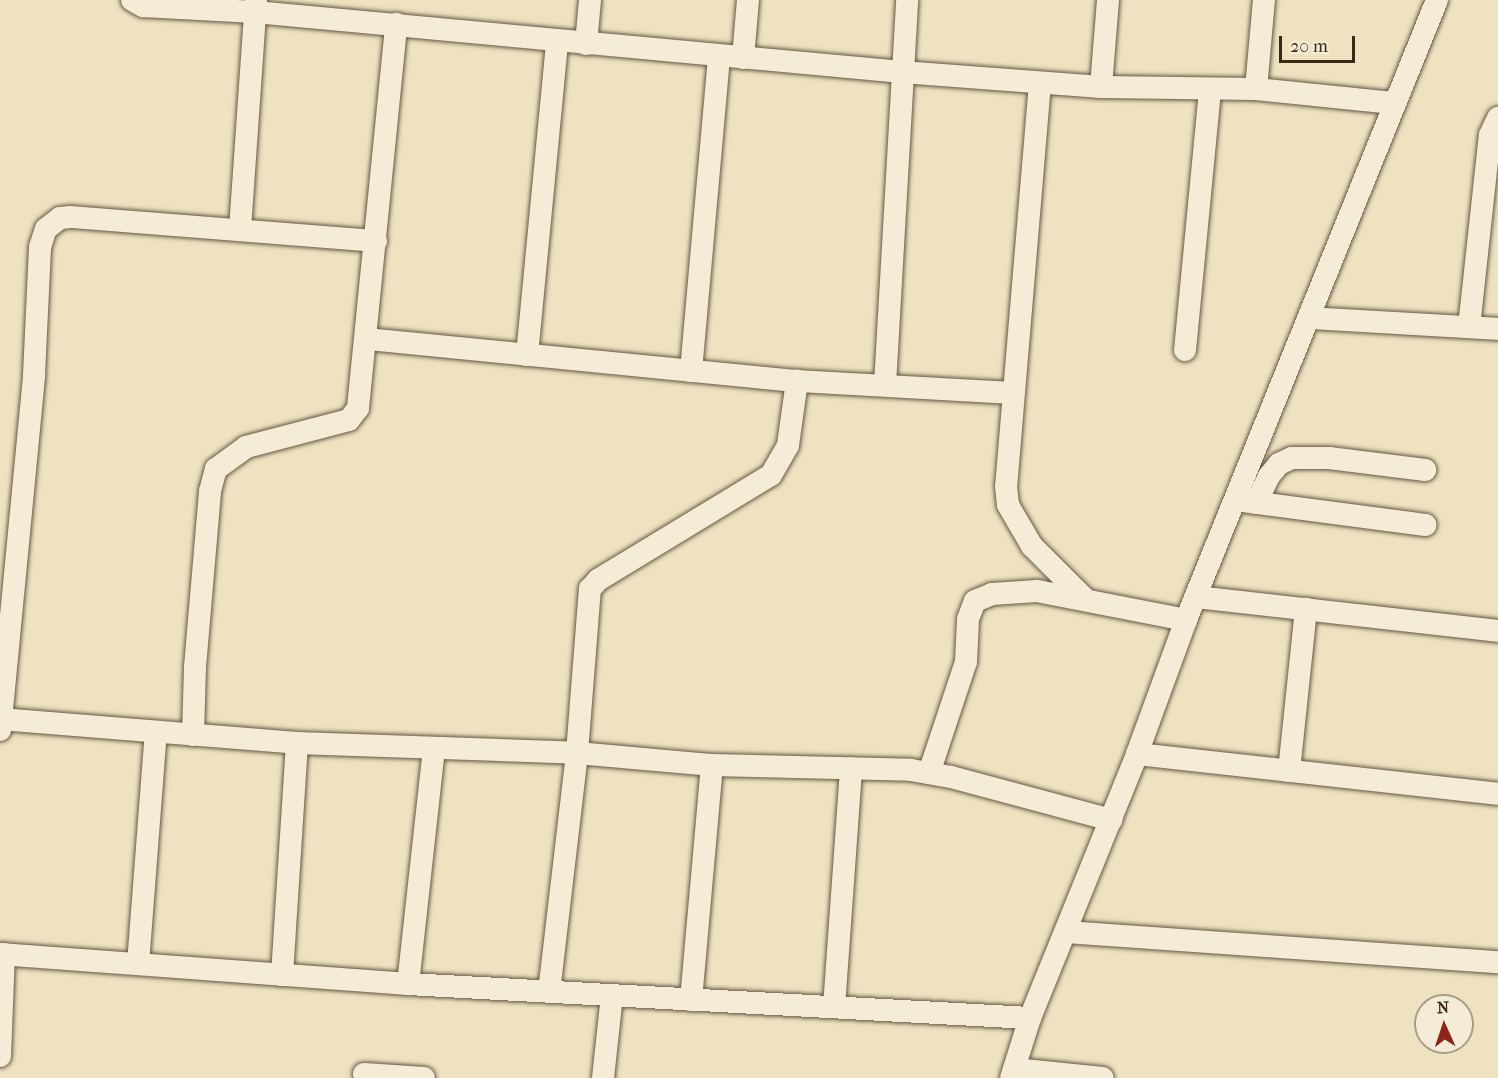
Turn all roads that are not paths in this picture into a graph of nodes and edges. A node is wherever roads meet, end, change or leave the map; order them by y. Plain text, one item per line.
1 (132, 0) edge
2 (590, 0) edge
3 (748, 0) edge
4 (907, 0) edge
5 (1108, 0) edge
6 (1264, 0) edge
7 (1437, 0) edge
8 (255, 6) edge
9 (396, 24) junction
10 (557, 40) junction
11 (586, 44) junction
12 (719, 56) junction
13 (743, 58) junction
14 (902, 72) junction
15 (1040, 82) junction
16 (1101, 87) junction
17 (1256, 88) junction
18 (1210, 89) junction
19 (1393, 103) junction
20 (1498, 118) edge
21 (240, 229) junction
22 (376, 241) junction
23 (1309, 318) junction
24 (1469, 327) junction
25 (1498, 330) edge
26 (367, 339) junction
27 (1185, 350) dead end
28 (527, 355) junction
29 (691, 371) junction
30 (798, 381) junction
31 (885, 385) junction
32 (1011, 393) junction
33 (1425, 470) dead end
34 (1246, 502) junction
35 (1425, 525) dead end
36 (1196, 597) junction
37 (1084, 598) junction
38 (1306, 609) junction
39 (1186, 620) junction
40 (1498, 631) edge
41 (0, 723) edge
42 (156, 732) junction
43 (194, 735) junction
44 (297, 743) junction
45 (434, 749) junction
46 (577, 753) junction
47 (1137, 754) junction
48 (712, 765) junction
49 (851, 769) junction
50 (1289, 771) junction
51 (929, 773) junction
52 (1498, 794) edge
53 (1111, 820) junction
54 (1066, 932) junction
55 (2, 954) edge
56 (1498, 962) edge
57 (138, 964) junction
58 (282, 975) junction
59 (408, 984) junction
60 (549, 992) junction
61 (612, 995) junction
62 (690, 999) junction
63 (834, 1007) junction
64 (1030, 1018) junction
65 (0, 1056) edge
66 (1012, 1073) edge
67 (364, 1074) dead end
68 (424, 1078) edge
69 (603, 1078) edge
70 (1103, 1078) edge

1 - 8 street
2 - 11 street
3 - 13 street
4 - 14 street
5 - 16 street
6 - 17 street
7 - 19 street
8 - 9 street
8 - 21 street
9 - 10 street
9 - 22 street
10 - 11 street
10 - 28 street
11 - 12 street
12 - 13 street
12 - 29 street
13 - 14 street
14 - 15 street
14 - 31 street
15 - 16 street
15 - 32 street
16 - 18 street
17 - 18 street
17 - 19 street
18 - 27 street
19 - 23 street
20 - 24 street
21 - 22 street
21 - 41 street
22 - 26 street
23 - 24 street
23 - 34 street
24 - 25 street
26 - 28 street
26 - 43 street
28 - 29 street
29 - 30 street
30 - 31 street
30 - 46 street
31 - 32 street
32 - 37 street
33 - 34 street
34 - 35 street
34 - 36 street
36 - 38 street
36 - 39 street
37 - 39 street
37 - 51 street
38 - 40 street
38 - 50 street
39 - 47 street
41 - 42 street
42 - 43 street
42 - 57 street
43 - 44 street
44 - 45 street
44 - 58 street
45 - 46 street
45 - 59 street
46 - 48 street
46 - 60 street
47 - 50 street
47 - 53 street
48 - 49 street
48 - 62 street
49 - 51 street
49 - 63 street
50 - 52 street
51 - 53 street
53 - 54 street
54 - 56 street
54 - 64 street
55 - 57 street
55 - 65 street
57 - 58 street
58 - 59 street
59 - 60 street
60 - 61 street
61 - 62 street
61 - 69 street
62 - 63 street
63 - 64 street
64 - 66 street
66 - 70 street
67 - 68 street

